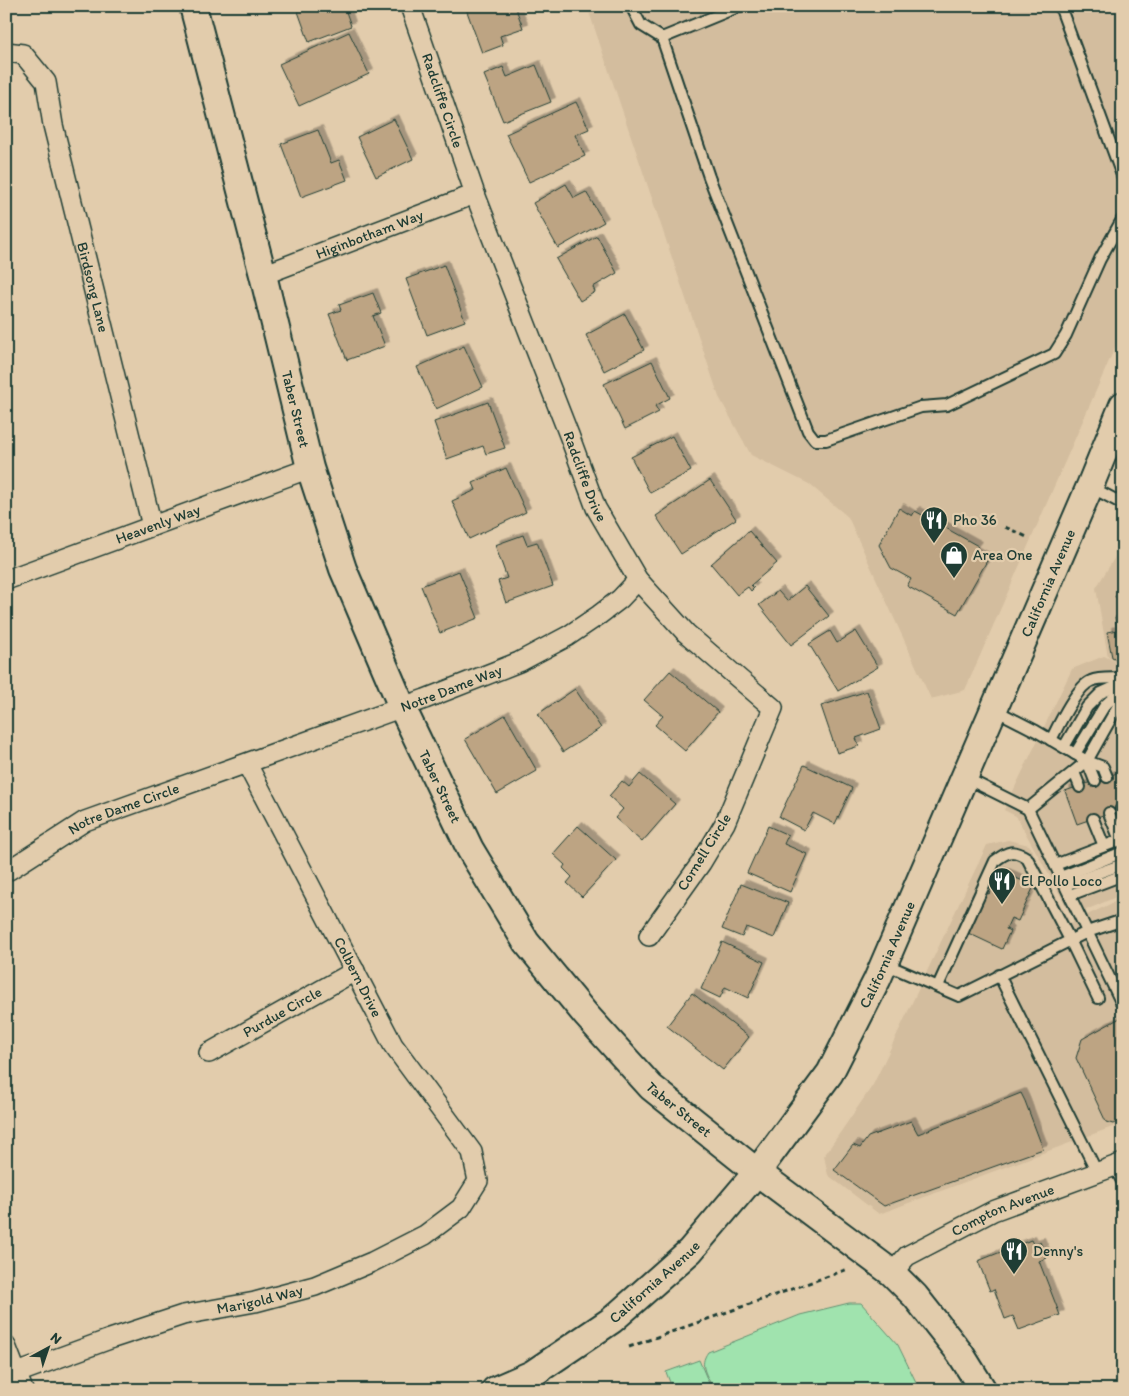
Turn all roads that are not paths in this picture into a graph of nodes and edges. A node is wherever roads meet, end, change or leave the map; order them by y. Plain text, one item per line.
1 (193, 6) edge
2 (410, 6) edge
3 (631, 6) edge
4 (740, 6) edge
5 (1060, 6) edge
6 (662, 38) junction
7 (15, 53) edge
8 (1123, 178) edge
9 (475, 194) junction
10 (1123, 218) edge
11 (264, 275) junction
12 (1123, 405) edge
13 (310, 468) junction
14 (1090, 486) junction
15 (1123, 504) edge
16 (152, 526) junction
17 (6, 580) edge
18 (638, 580) junction
19 (1123, 678) edge
20 (1123, 683) edge
21 (1123, 689) edge
22 (1123, 697) edge
23 (402, 708) junction
24 (774, 708) joint
25 (993, 709) junction
26 (1051, 740) junction
27 (1064, 747) junction
28 (1075, 754) junction
29 (1087, 761) junction
30 (247, 764) junction
31 (1074, 772) junction
32 (963, 777) junction
33 (1107, 777) dead end
34 (1095, 781) dead end
35 (1080, 787) dead end
36 (1028, 809) junction
37 (1109, 813) dead end
38 (1093, 819) dead end
39 (1121, 840) edge
40 (1104, 846) junction
41 (1123, 852) edge
42 (1123, 864) edge
43 (1055, 865) junction
44 (9, 870) dead end
45 (1123, 875) edge
46 (1065, 886) junction
47 (1123, 920) edge
48 (1087, 932) junction
49 (649, 936) dead end
50 (1070, 940) junction
51 (884, 963) junction
52 (355, 972) junction
53 (999, 975) junction
54 (938, 986) junction
55 (1098, 998) dead end
56 (1123, 1006) edge
57 (209, 1053) dead end
58 (1111, 1167) edge
59 (757, 1172) junction
60 (478, 1181) joint
61 (1123, 1183) edge
62 (892, 1273) junction
63 (6, 1346) edge
64 (15, 1380) edge
65 (495, 1390) edge
66 (983, 1390) edge

1 - 11 street, Taber Street
2 - 9 street, Radcliffe Circle
3 - 6 lane
4 - 6 lane
5 - 8 lane
6 - 10 lane
7 - 16 street, Birdsong Lane
9 - 11 street, Higinbotham Way
9 - 18 street, Radcliffe Drive
11 - 13 street, Taber Street
12 - 14 street, California Avenue
13 - 16 street, Heavenly Way
13 - 23 street, Taber Street
14 - 15 lane
14 - 25 street, California Avenue
16 - 17 street, Heavenly Way
18 - 23 street, Notre Dame Way
18 - 24 street, Radcliffe Drive
19 - 26 lane
20 - 27 lane
21 - 28 lane
22 - 29 lane
23 - 30 street, Notre Dame Way
23 - 59 street, Taber Street
24 - 49 street, Cornell Circle
25 - 26 lane
25 - 32 street, California Avenue
26 - 27 lane
27 - 28 lane
28 - 29 lane
29 - 31 lane
29 - 33 lane
29 - 34 lane
30 - 44 street, Notre Dame Circle
30 - 52 street, Colbern Drive
31 - 35 lane
31 - 36 lane
32 - 36 lane
32 - 51 street, California Avenue
36 - 43 lane
37 - 39 lane
38 - 40 lane
39 - 40 lane
40 - 43 lane
41 - 46 lane
42 - 46 lane
43 - 46 lane
45 - 46 lane
46 - 48 lane
47 - 48 lane
48 - 50 lane
48 - 56 lane
50 - 53 lane
50 - 54 lane
50 - 55 lane
51 - 54 lane
51 - 59 street, California Avenue
52 - 57 street, Purdue Circle
52 - 60 street, Colbern Drive
53 - 54 lane
53 - 58 lane
58 - 61 lane
58 - 62 street, Compton Avenue
59 - 62 street, Taber Street
59 - 65 street, California Avenue
60 - 64 street, Marigold Way
62 - 66 street, Taber Street
63 - 64 street

